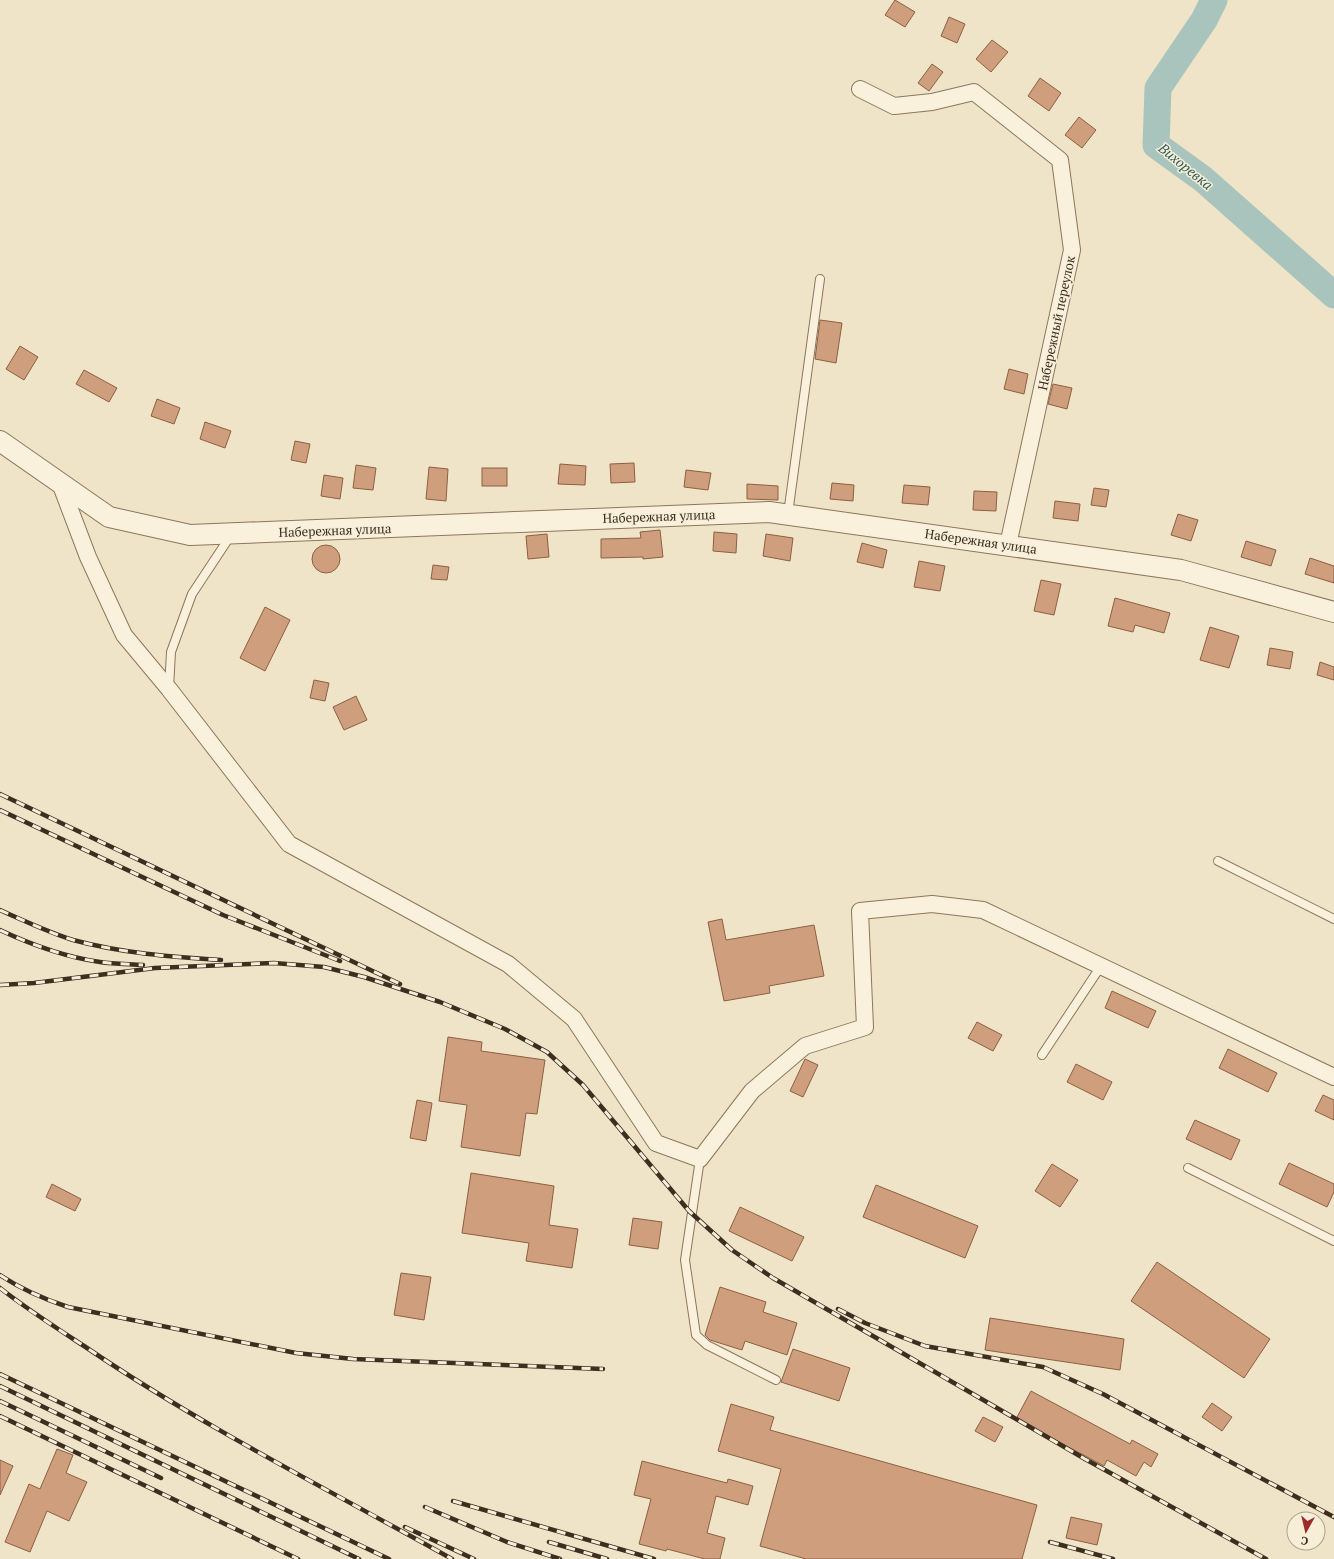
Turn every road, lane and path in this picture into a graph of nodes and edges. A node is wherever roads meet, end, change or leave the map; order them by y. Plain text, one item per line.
1 (860, 89) dead end
2 (820, 279) dead end
3 (0, 441) edge
4 (60, 482) junction
5 (788, 514) junction
6 (231, 534) junction
7 (1008, 545) junction
8 (1334, 612) edge
9 (169, 689) junction
10 (1218, 861) dead end
11 (1334, 919) edge
12 (1101, 966) junction
13 (1042, 1055) dead end
14 (1334, 1077) edge
15 (700, 1158) junction
16 (1188, 1168) dead end
17 (1334, 1241) edge
18 (776, 1380) dead end

1 - 7 street, Набережный переулок
2 - 5 lane
3 - 4 street, Набережная улица
4 - 6 street, Набережная улица
4 - 9 street
5 - 6 street, Набережная улица
5 - 7 street, Набережная улица
6 - 9 lane
7 - 8 street, Набережная улица
9 - 15 street
10 - 11 lane
12 - 13 lane
12 - 14 street
12 - 15 street
15 - 18 lane
16 - 17 lane

